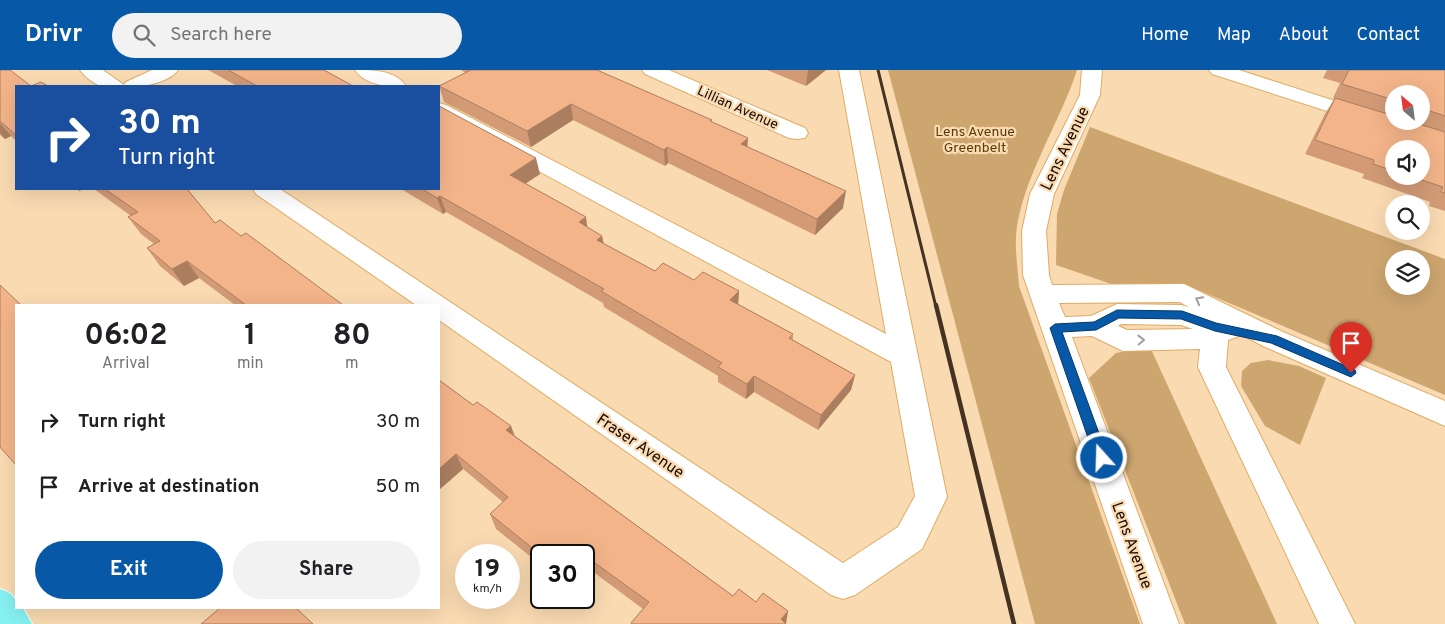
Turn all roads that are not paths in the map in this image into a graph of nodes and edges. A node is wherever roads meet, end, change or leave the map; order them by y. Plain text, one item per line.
1 (90, 70) edge
2 (168, 70) edge
3 (365, 70) edge
4 (652, 70) edge
5 (849, 70) edge
6 (1092, 70) edge
7 (1218, 70) edge
8 (112, 85) edge
9 (135, 85) edge
10 (394, 85) edge
11 (440, 110) edge
12 (1379, 121) edge
13 (797, 133) dead end
14 (265, 190) edge
15 (1043, 294) junction
16 (434, 304) edge
17 (440, 308) edge
18 (1215, 327) junction
19 (1055, 328) junction
20 (1273, 339) junction
21 (904, 356) junction
22 (1445, 414) edge
23 (0, 606) edge
24 (14, 624) edge
25 (1161, 624) edge
26 (1337, 624) edge

1 - 8 street
2 - 9 street
3 - 10 street
4 - 13 street, Lillian Avenue
5 - 21 street
6 - 15 street, Lens Avenue
7 - 12 street
11 - 21 street
14 - 16 street
15 - 19 street, Lens Avenue
20 -> 15 street
17 - 21 street, Fraser Avenue
19 -> 18 street
18 - 20 street
18 - 26 street
19 - 25 street, Lens Avenue
20 - 22 street
23 - 24 main road

